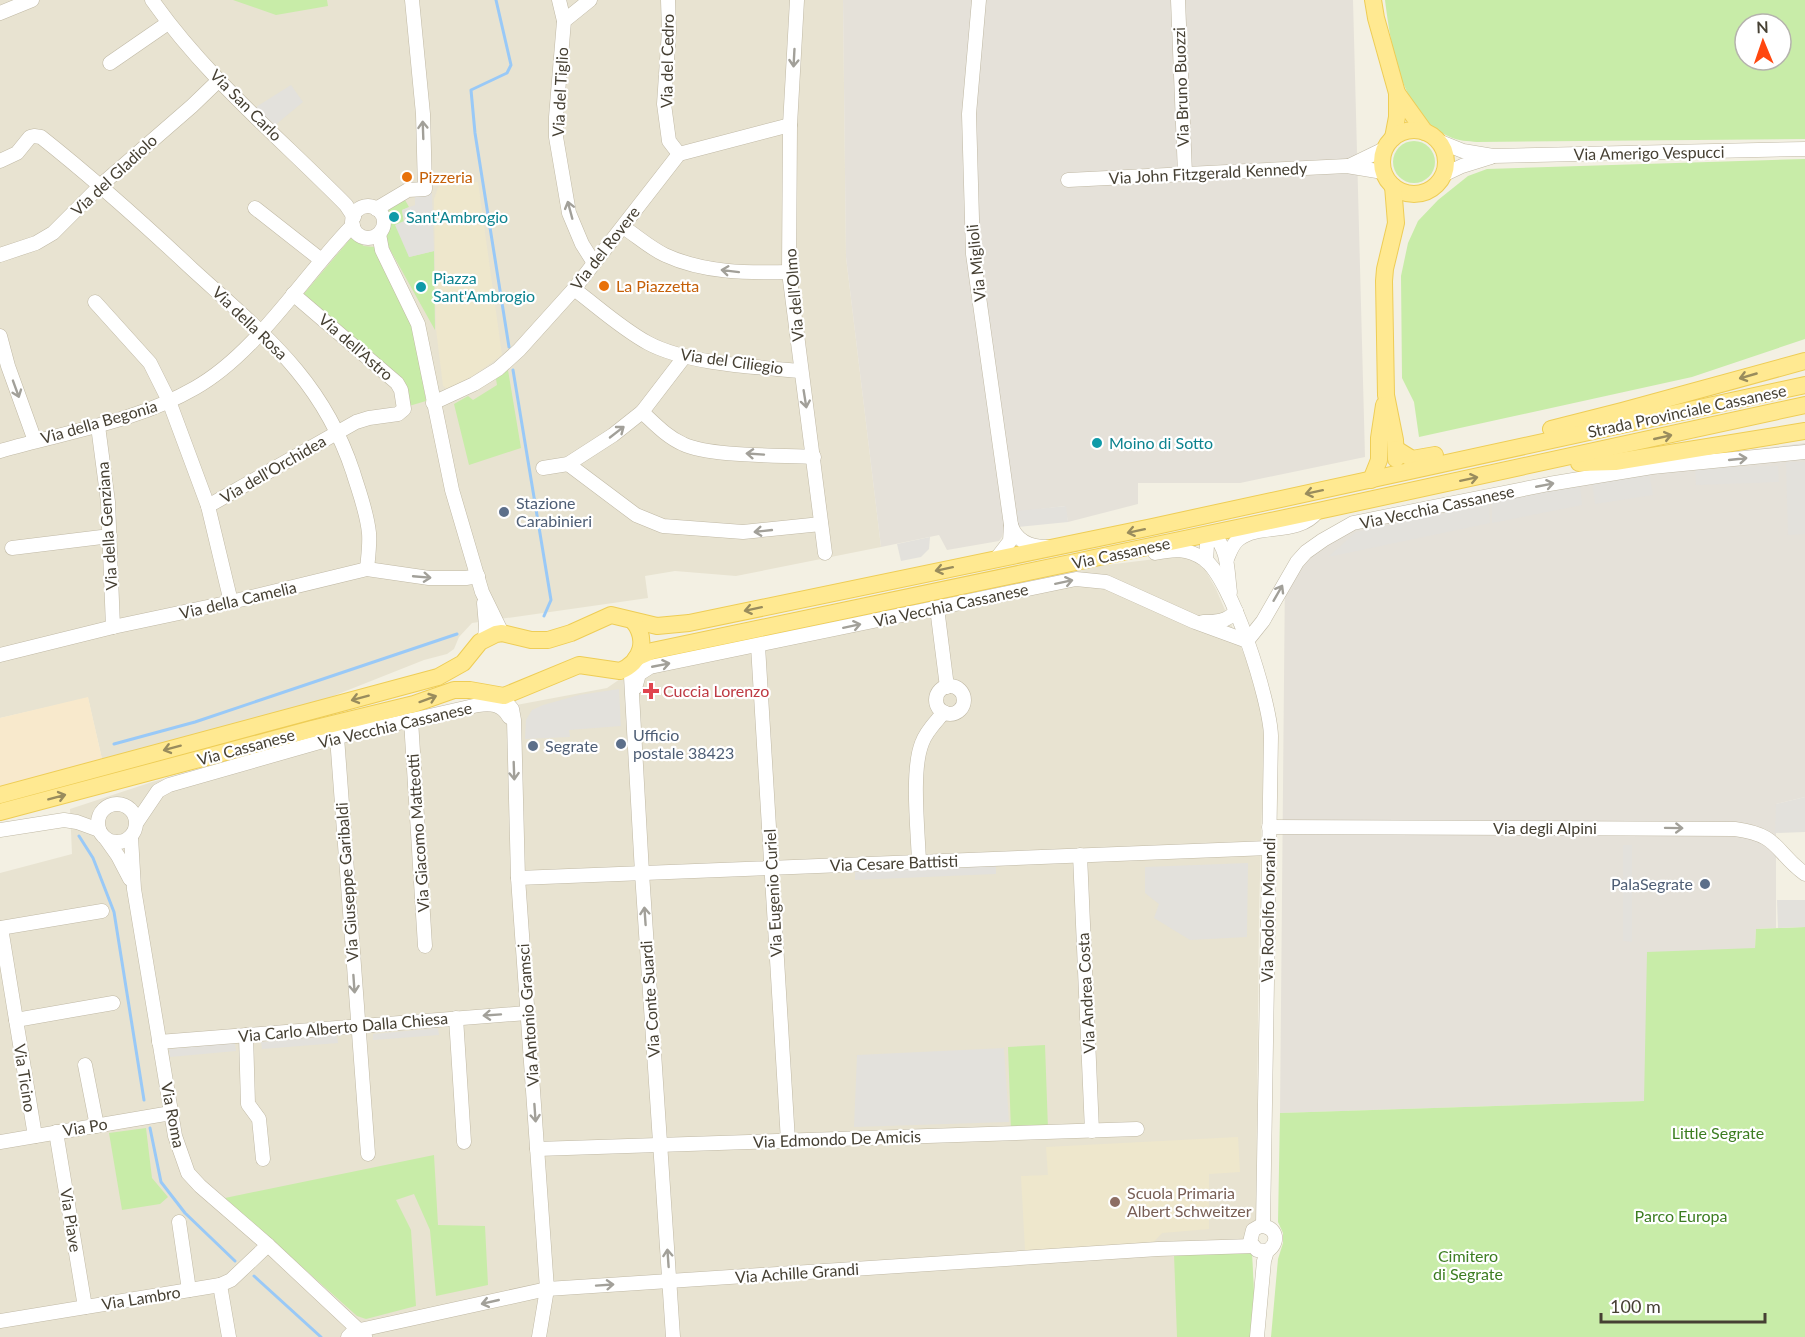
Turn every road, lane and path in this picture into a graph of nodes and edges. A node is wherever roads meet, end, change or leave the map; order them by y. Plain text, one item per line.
1 (32, 0) edge
2 (152, 0) edge
3 (412, 0) edge
4 (559, 0) edge
5 (590, 0) edge
6 (668, 0) edge
7 (797, 0) edge
8 (979, 0) edge
9 (1178, 0) edge
10 (1373, 0) edge
11 (0, 14) edge
12 (564, 21) junction
13 (168, 23) junction
14 (110, 63) dead end
15 (219, 80) junction
16 (1397, 93) junction
17 (790, 125) junction
18 (1431, 136) junction
19 (1388, 143) junction
20 (1805, 149) edge
21 (679, 154) junction
22 (1493, 156) junction
23 (0, 161) edge
24 (1347, 166) junction
25 (1185, 174) junction
26 (1443, 175) junction
27 (1388, 179) junction
28 (1068, 180) dead end
29 (101, 185) junction
30 (1420, 193) junction
31 (255, 208) dead end
32 (369, 220) junction
33 (1396, 223) junction
34 (623, 226) junction
35 (0, 255) edge
36 (320, 259) junction
37 (594, 263) junction
38 (789, 272) junction
39 (574, 289) junction
40 (293, 294) junction
41 (95, 302) dead end
42 (261, 332) junction
43 (0, 336) edge
44 (685, 356) junction
45 (1805, 361) edge
46 (801, 371) junction
47 (1805, 385) edge
48 (1386, 395) junction
49 (169, 401) junction
50 (433, 403) junction
51 (1805, 405) edge
52 (642, 412) junction
53 (98, 426) junction
54 (1805, 431) edge
55 (337, 432) junction
56 (1568, 437) joint
57 (1511, 438) junction
58 (35, 441) junction
59 (1396, 449) junction
60 (1606, 449) joint
61 (0, 451) edge
62 (1805, 452) edge
63 (1488, 454) junction
64 (814, 457) junction
65 (568, 464) junction
66 (1539, 464) junction
67 (543, 468) dead end
68 (1380, 478) junction
69 (1412, 491) junction
70 (1265, 503) junction
71 (208, 506) junction
72 (1318, 511) junction
73 (1193, 519) junction
74 (821, 524) junction
75 (1011, 525) junction
76 (1213, 534) junction
77 (110, 536) junction
78 (1051, 547) junction
79 (12, 548) dead end
80 (825, 553) dead end
81 (1107, 556) junction
82 (996, 558) junction
83 (1227, 559) junction
84 (1206, 561) junction
85 (367, 569) junction
86 (478, 576) junction
87 (482, 592) junction
88 (231, 602) junction
89 (1234, 606) junction
90 (938, 608) junction
91 (633, 621) junction
92 (1195, 622) junction
93 (112, 627) junction
94 (502, 633) junction
95 (485, 638) junction
96 (1246, 641) junction
97 (758, 646) junction
98 (0, 655) edge
99 (472, 655) junction
100 (635, 659) junction
101 (947, 687) junction
102 (497, 695) junction
103 (634, 707) junction
104 (944, 712) junction
105 (411, 720) junction
106 (513, 734) junction
107 (337, 737) junction
108 (0, 795) edge
109 (0, 812) edge
110 (137, 822) junction
111 (1269, 827) junction
112 (0, 830) edge
113 (102, 834) junction
114 (131, 837) junction
115 (1269, 848) junction
116 (1080, 855) junction
117 (919, 862) junction
118 (771, 868) junction
119 (642, 873) junction
120 (1805, 874) edge
121 (518, 878) junction
122 (134, 889) junction
123 (102, 911) dead end
124 (0, 928) edge
125 (425, 946) dead end
126 (113, 1003) dead end
127 (528, 1012) junction
128 (456, 1018) junction
129 (16, 1020) junction
130 (357, 1026) junction
131 (246, 1035) junction
132 (159, 1042) junction
133 (85, 1065) dead end
134 (171, 1113) junction
135 (97, 1126) junction
136 (1137, 1129) dead end
137 (1092, 1131) junction
138 (56, 1132) junction
139 (34, 1136) junction
140 (788, 1141) junction
141 (0, 1142) edge
142 (464, 1142) dead end
143 (660, 1145) junction
144 (537, 1149) junction
145 (368, 1154) dead end
146 (263, 1160) dead end
147 (179, 1222) dead end
148 (1263, 1226) junction
149 (268, 1245) junction
150 (1259, 1249) junction
151 (670, 1281) junction
152 (220, 1285) junction
153 (547, 1289) junction
154 (189, 1290) junction
155 (85, 1307) junction
156 (0, 1321) edge
157 (358, 1335) edge
158 (229, 1337) edge
159 (539, 1337) edge
160 (673, 1337) edge
161 (1257, 1337) edge

1 - 11 street
2 - 13 street, Via San Carlo
32 -> 3 street
4 - 12 street, Via del Tiglio
5 - 12 street
6 - 21 street, Via del Cedro
7 -> 17 street, Via dell'Olmo
8 - 75 street, Via Miglioli
9 - 25 street, Via Bruno Buozzi
10 - 16 main road
37 -> 12 street, Via del Tiglio
13 - 14 street
13 - 15 street, Via San Carlo
15 - 29 street, Via del Gladiolo
15 - 32 street, Via San Carlo
16 - 18 main road
16 - 19 main road
17 - 21 street
17 - 38 street, Via dell'Olmo
18 - 19 main road
18 - 22 street, Via Amerigo Vespucci
18 - 26 main road
19 - 24 street, Via John Fitzgerald Kennedy
19 - 27 main road
20 - 22 street, Via Amerigo Vespucci
21 - 34 street, Via del Rovere
22 - 26 street, Via Amerigo Vespucci
23 - 29 street, Via della Rosa
24 - 25 street, Via John Fitzgerald Kennedy
24 - 27 street, Via John Fitzgerald Kennedy
25 - 28 street, Via John Fitzgerald Kennedy
26 - 30 main road
27 - 30 main road
27 - 33 main road
29 - 35 street, Via del Gladiolo
29 - 42 street, Via della Rosa
30 - 33 main road
31 - 36 street
32 - 36 street, Via della Begonia
32 - 50 street, Via San Carlo
33 - 48 main road
34 - 37 street, Via del Rovere
38 -> 34 street
36 - 40 street, Via della Begonia
37 - 39 street, Via del Rovere
38 - 46 street, Via dell'Olmo
39 - 44 street, Via del Ciliegio
39 - 50 street, Via del Rovere
40 - 42 street, Via della Begonia
40 - 55 street, Via dell'Astro
41 - 49 street
42 - 49 street, Via della Begonia
42 - 55 street, Via della Rosa
43 -> 58 street
44 - 46 street, Via del Ciliegio
44 - 52 street
45 -> 57 main road
46 -> 64 street, Via dell'Olmo
47 - 56 main road, Strada Provinciale Cassanese
48 - 59 main road
48 - 68 main road
49 - 53 street, Via della Begonia
49 - 71 street
50 - 86 street, Via San Carlo
60 -> 51 main road, Strada Provinciale Cassanese
64 -> 52 street
65 -> 52 street
53 - 58 street, Via della Begonia
53 - 77 street, Via della Genziana
54 - 66 main road
55 - 71 street, Via dell'Orchidea
55 - 85 street, Via della Rosa
56 - 63 main road, Via Cassanese
57 - 59 main road
57 - 63 main road
58 - 61 street, Via della Begonia
59 - 68 main road
60 - 66 main road, Via Cassanese
96 -> 62 street, Via Vecchia Cassanese
63 - 68 main road, Via Cassanese
64 - 74 street, Via dell'Olmo
65 - 67 street
74 -> 65 street
69 -> 66 main road, Via Cassanese
68 - 69 main road
68 -> 70 main road, Via Cassanese
68 - 72 main road
69 - 72 main road, Via Cassanese
70 - 73 main road, Via Cassanese
70 - 76 main road
71 - 88 street
72 - 76 main road, Via Cassanese
72 - 83 street
73 - 76 main road
73 -> 78 main road, Via Cassanese
74 - 80 street, Via dell'Olmo
75 - 78 street
75 - 82 street
76 - 81 main road, Via Cassanese
76 - 83 street, Via Rodolfo Morandi
76 - 84 street
77 - 79 street
77 - 93 street, Via della Genziana
78 - 82 main road, Via Cassanese
81 - 84 street
81 - 100 main road, Via Cassanese
82 -> 91 main road, Via Cassanese
83 - 89 street, Via Rodolfo Morandi
84 - 89 street, Via Rodolfo Morandi
85 -> 86 street, Via della Camelia
85 - 88 street, Via della Camelia
86 - 87 street, Via San Carlo
87 - 94 street
87 - 95 street
88 - 93 street, Via della Camelia
89 - 92 street
89 - 96 street, Via Rodolfo Morandi
90 -> 92 street, Via Vecchia Cassanese
97 -> 90 street, Via Vecchia Cassanese
90 - 101 street
91 - 94 main road, Via Cassanese
91 - 100 main road
92 - 96 street, Via Vecchia Cassanese
93 - 98 street, Via della Camelia
94 - 95 main road, Via Cassanese
95 - 99 main road, Via Cassanese
96 - 111 street, Via Rodolfo Morandi
103 -> 97 street, Via Vecchia Cassanese
97 - 118 street, Via Eugenio Curiel
99 - 102 main road
99 -> 108 main road, Via Cassanese
100 - 102 main road, Via Cassanese
100 - 103 street, Via Conte Suardi
101 - 104 street
101 - 104 street
102 - 106 street, Via Antonio Gramsci
109 -> 102 main road, Via Cassanese
103 - 119 street, Via Conte Suardi
104 - 117 street
105 - 106 street, Via Vecchia Cassanese
105 - 107 street, Via Vecchia Cassanese
105 - 125 street, Via Giacomo Matteotti
106 -> 121 street, Via Antonio Gramsci
107 - 110 street, Via Vecchia Cassanese
107 -> 130 street, Via Giuseppe Garibaldi
110 - 113 street
110 - 114 street
111 - 115 street, Via Rodolfo Morandi
111 -> 120 street, Via degli Alpini
112 - 113 street
113 - 114 street
113 - 122 street, Via Roma
114 - 122 street, Via Roma
115 - 116 street, Via Cesare Battisti
115 - 148 street, Via Rodolfo Morandi
116 - 117 street, Via Cesare Battisti
116 - 137 street, Via Andrea Costa
117 - 118 street, Via Cesare Battisti
118 - 119 street, Via Cesare Battisti
118 - 140 street, Via Eugenio Curiel
119 - 121 street, Via Cesare Battisti
143 -> 119 street, Via Conte Suardi
121 - 127 street, Via Antonio Gramsci
122 - 132 street, Via Roma
123 - 124 street
124 - 129 street, Via Ticino
126 - 129 street, Via Ticino
127 -> 128 street, Via Carlo Alberto Dalla Chiesa
127 -> 144 street, Via Antonio Gramsci
128 - 130 street, Via Carlo Alberto Dalla Chiesa
128 - 142 street
129 - 139 street, Via Ticino
130 - 131 street, Via Carlo Alberto Dalla Chiesa
130 - 145 street, Via Giuseppe Garibaldi
131 - 132 street, Via Carlo Alberto Dalla Chiesa
131 - 146 street
132 - 134 street, Via Roma
133 - 135 street
134 - 135 street, Via Po
134 - 149 street, Via Roma
135 - 138 street, Via Po
136 - 137 street, Via Edmondo De Amicis
137 - 140 street, Via Edmondo De Amicis
138 - 139 street, Via Po
138 - 155 street, Via Piave
139 - 141 street, Via Po
140 - 143 street, Via Edmondo De Amicis
143 - 144 street, Via Edmondo De Amicis
151 -> 143 street, Via Conte Suardi
144 - 153 street, Via Antonio Gramsci
147 - 154 street
148 - 150 street, Via Rodolfo Morandi
148 - 150 street, Via Rodolfo Morandi
149 - 152 street, Via Lambro
149 - 157 street, Via Roma
150 - 151 street, Via Achille Grandi
150 - 161 street, Via Rodolfo Morandi
153 -> 151 street, Via Achille Grandi
151 - 160 street, Via Conte Suardi
152 - 154 street, Via Lambro
152 - 158 street
153 -> 157 street, Via Achille Grandi
153 - 159 street, Via Antonio Gramsci
154 - 155 street, Via Lambro
155 - 156 street, Via Lambro

